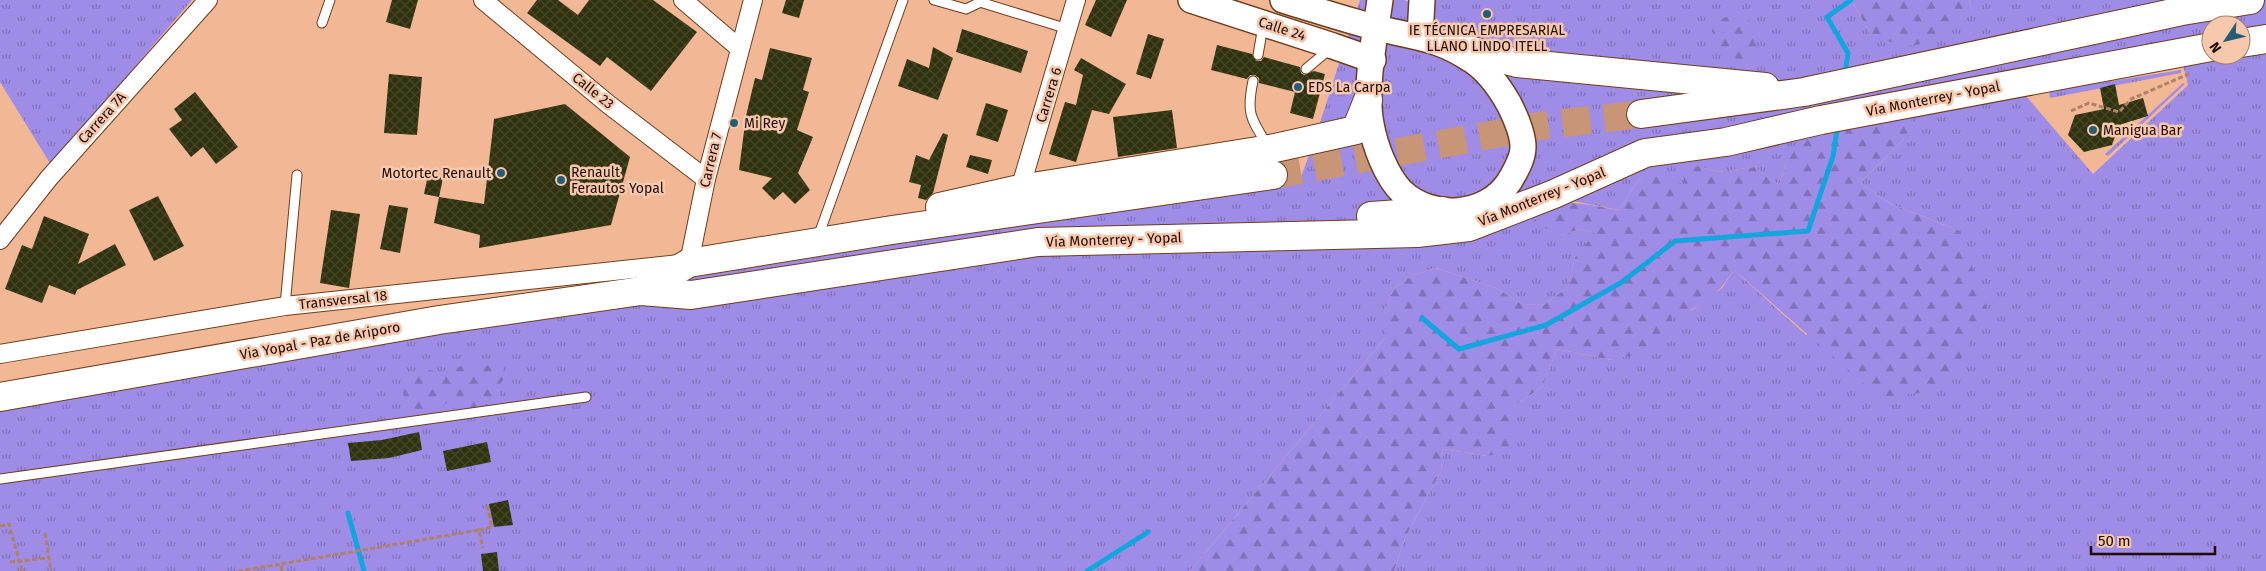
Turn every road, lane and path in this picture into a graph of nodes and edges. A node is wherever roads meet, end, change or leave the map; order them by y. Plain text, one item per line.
1 (208, 0) edge
2 (330, 0) edge
3 (483, 0) edge
4 (683, 0) edge
5 (753, 0) edge
6 (903, 0) edge
7 (934, 0) edge
8 (1076, 0) edge
9 (1191, 0) edge
10 (1283, 0) edge
11 (1380, 0) edge
12 (1422, 0) edge
13 (2250, 0) edge
14 (984, 1) edge
15 (322, 23) dead end
16 (1264, 23) junction
17 (1376, 28) junction
18 (1068, 29) junction
19 (1420, 36) junction
20 (2266, 39) edge
21 (2251, 41) edge
22 (1447, 44) junction
23 (1333, 46) junction
24 (739, 48) junction
25 (2201, 48) edge
26 (2201, 51) edge
27 (1258, 56) dead end
28 (1372, 60) junction
29 (1306, 69) dead end
30 (1253, 81) dead end
31 (1811, 90) junction
32 (1368, 100) junction
33 (2071, 111) dead end
34 (1642, 114) tunnel mouth
35 (1270, 149) junction
36 (1645, 153) junction
37 (297, 175) dead end
38 (1273, 175) tunnel mouth
39 (706, 179) junction
40 (1020, 189) junction
41 (1488, 202) junction
42 (1442, 211) junction
43 (892, 230) junction
44 (0, 240) edge
45 (816, 242) junction
46 (1038, 242) junction
47 (689, 263) junction
48 (641, 291) junction
49 (285, 306) junction
50 (0, 354) edge
51 (0, 397) edge
52 (586, 397) dead end
53 (0, 479) edge
54 (487, 504) dead end
55 (0, 526) edge
56 (479, 530) junction
57 (45, 533) dead end
58 (483, 548) dead end
59 (48, 558) junction
60 (19, 561) junction
61 (10, 562) dead end
62 (281, 564) junction
63 (22, 571) edge
64 (51, 571) edge
65 (238, 571) edge
66 (282, 571) edge

1 - 44 street, Carrera 7A
2 - 15 lane
3 - 39 street, Calle 23
4 - 24 street
5 - 24 street, Carrera 7
6 - 45 lane
7 - 14 lane
8 - 18 street, Carrera 6
9 - 16 main road, Calle 24
10 - 17 main road, Calle 24
11 - 17 main road
12 - 19 main road
13 - 31 main road
14 - 18 lane
16 - 23 main road, Calle 24
16 - 27 lane
17 - 19 main road
17 - 28 main road
18 - 40 street, Carrera 6
19 - 22 main road
20 - 21 main road
22 - 31 main road
22 - 41 main road
23 - 28 main road, Calle 24
23 - 29 lane
24 - 39 street, Carrera 7
25 - 36 main road, Vía Monterrey - Yopal
26 - 33 path
28 - 32 main road
30 - 35 lane
31 - 34 main road
32 - 35 main road
32 - 42 main road
35 - 40 main road
36 - 41 main road
36 - 46 main road, Vía Monterrey - Yopal
37 - 49 lane
38 - 43 main road
39 - 47 street, Carrera 7
40 - 43 main road
41 - 42 main road
42 - 46 main road
43 - 45 main road
45 - 47 main road
46 - 48 main road, Vía Monterrey - Yopal
47 - 48 main road
47 - 49 street, Transversal 18
48 - 51 main road, Via Yopal - Paz de Ariporo
49 - 50 street, Transversal 18
52 - 53 lane
54 - 56 path
55 - 60 path
56 - 58 path
56 - 62 path
57 - 59 path
59 - 60 path
59 - 64 path
60 - 61 path
60 - 63 path
62 - 65 path
62 - 66 path

